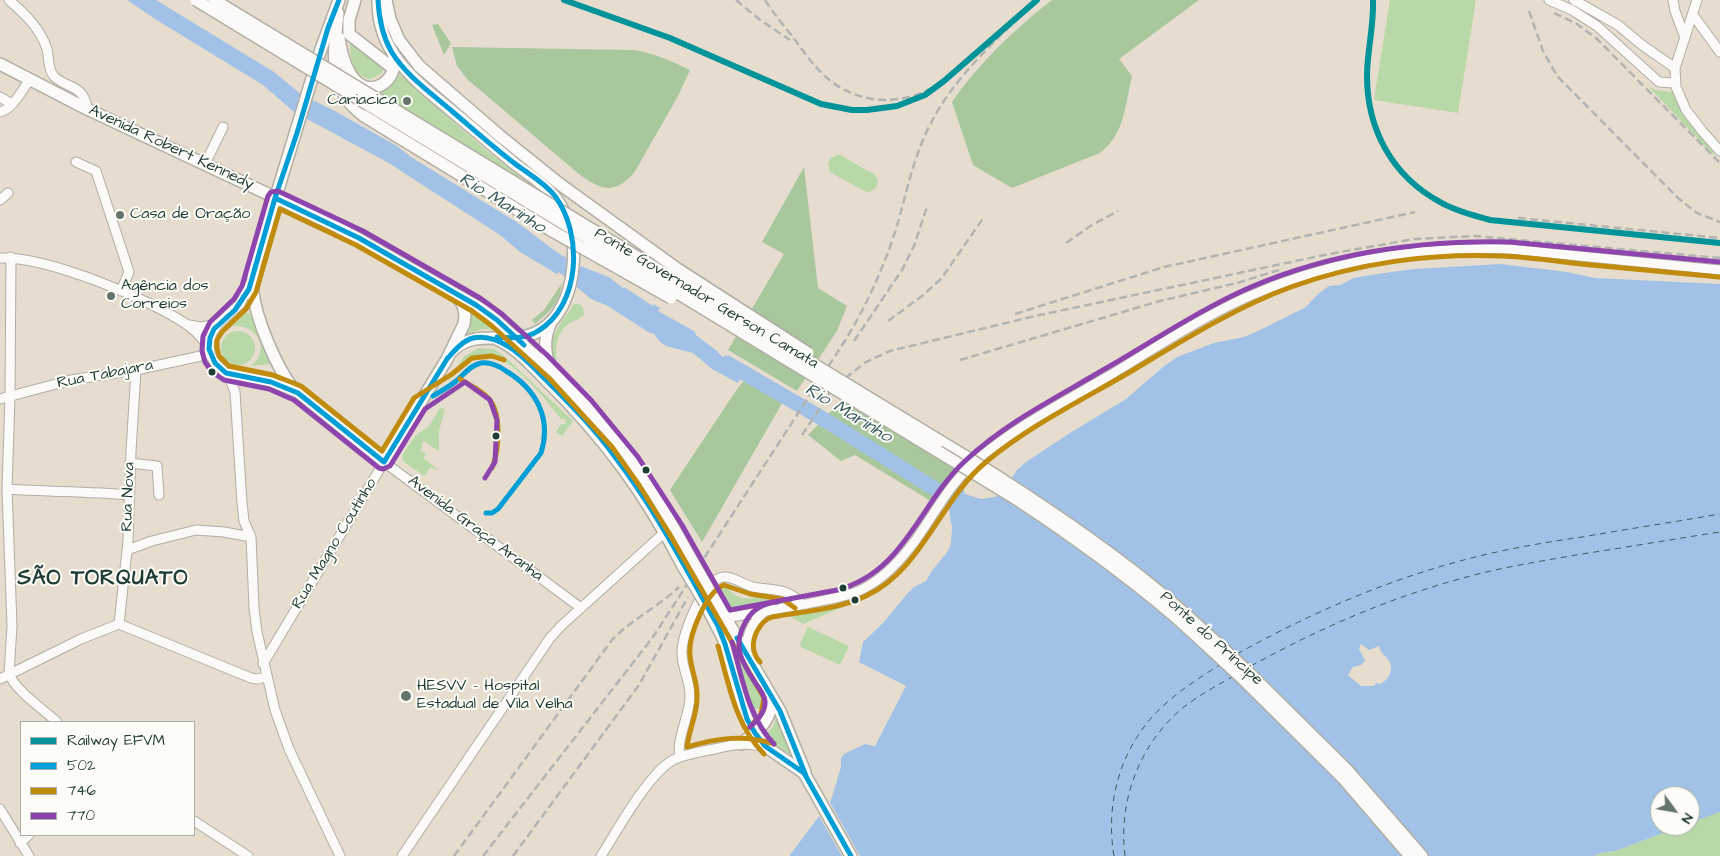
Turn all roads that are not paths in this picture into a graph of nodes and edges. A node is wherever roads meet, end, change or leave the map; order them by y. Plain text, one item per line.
1 (9, 0) edge
2 (196, 0) edge
3 (214, 0) edge
4 (340, 0) edge
5 (378, 0) edge
6 (386, 0) edge
7 (1549, 0) edge
8 (1574, 0) edge
9 (1673, 0) edge
10 (1697, 0) edge
11 (356, 1) edge
12 (1693, 15) junction
13 (337, 26) junction
14 (1685, 38) junction
15 (1720, 52) edge
16 (395, 60) junction
17 (0, 64) edge
18 (1675, 68) junction
19 (34, 81) junction
20 (1675, 83) junction
21 (0, 97) edge
22 (12, 104) junction
23 (87, 109) junction
24 (0, 112) edge
25 (223, 127) dead end
26 (1720, 151) edge
27 (76, 162) dead end
28 (205, 164) junction
29 (8, 193) dead end
30 (275, 198) junction
31 (0, 200) edge
32 (11, 257) junction
33 (0, 258) edge
34 (1720, 270) edge
35 (253, 273) junction
36 (122, 292) junction
37 (454, 293) junction
38 (552, 321) junction
39 (182, 322) junction
40 (218, 324) junction
41 (0, 337) edge
42 (484, 337) junction
43 (10, 338) junction
44 (517, 338) junction
45 (210, 352) junction
46 (447, 359) junction
47 (796, 366) junction
48 (136, 370) junction
49 (222, 370) junction
50 (554, 373) junction
51 (298, 393) junction
52 (10, 396) junction
53 (0, 399) edge
54 (940, 441) junction
55 (384, 462) junction
56 (130, 463) junction
57 (963, 467) junction
58 (7, 489) junction
59 (129, 495) junction
60 (159, 495) dead end
61 (665, 532) junction
62 (251, 537) junction
63 (126, 550) junction
64 (0, 565) edge
65 (11, 569) junction
66 (708, 598) junction
67 (801, 604) junction
68 (580, 608) junction
69 (765, 611) junction
70 (726, 618) junction
71 (119, 624) junction
72 (747, 655) junction
73 (263, 664) junction
74 (9, 674) junction
75 (266, 677) junction
76 (0, 679) edge
77 (18, 687) junction
78 (771, 696) junction
79 (56, 721) edge
80 (755, 734) junction
81 (741, 744) junction
82 (772, 751) junction
83 (680, 758) junction
84 (806, 776) junction
85 (0, 809) edge
86 (195, 822) edge
87 (28, 836) edge
88 (20, 843) junction
89 (29, 856) edge
90 (248, 856) edge
91 (340, 856) edge
92 (402, 856) edge
93 (601, 856) edge
94 (851, 856) edge
95 (1410, 856) edge
96 (1422, 856) edge

1 - 23 street
2 - 47 main road, Ponte Governador Gerson Camata, bridge
3 - 54 main road, Ponte Governador Gerson Camata, bridge
4 - 13 main road
4 - 30 main road, Avenida Graça Aranha
5 - 16 main road
6 - 54 main road, bridge
7 - 20 street
8 - 18 street
9 - 14 street
10 - 12 street
11 - 16 main road
12 - 14 street
12 - 15 street
13 - 16 main road
13 - 47 main road, bridge
14 - 18 street
16 - 38 main road
17 - 19 main road, Avenida Robert Kennedy
18 - 20 street
19 - 22 street
19 - 23 main road, Avenida Robert Kennedy
20 - 26 street
21 - 22 street
22 - 24 street
23 - 28 main road, Avenida Robert Kennedy
25 - 28 street
27 - 36 street
28 - 30 main road, Avenida Robert Kennedy
29 - 31 street
30 - 35 main road, Avenida Graça Aranha
30 - 37 main road, Avenida Robert Kennedy
32 - 33 street
32 - 36 street
32 - 43 street
34 - 57 street
35 - 40 street
35 - 51 main road, Avenida Graça Aranha
36 - 39 street
37 - 44 main road, Avenida Robert Kennedy
37 - 46 main road, Rua Magno Coutinho
38 - 44 main road
38 - 50 main road
39 - 40 street
39 - 45 street
40 - 45 street
41 - 43 street
42 - 44 main road
42 - 46 main road
42 - 61 main road, Avenida Robert Kennedy
43 - 52 street
44 - 50 main road, Avenida Robert Kennedy
45 - 48 street, Rua Tabajara
45 - 49 street
46 - 55 main road, Rua Magno Coutinho
47 - 57 main road, Ponte Governador Gerson Camata, bridge
48 - 52 street, Rua Tabajara
48 - 56 street, Rua Nova
49 - 51 street
49 - 62 street
50 - 66 main road, Avenida Robert Kennedy, bridge
51 - 55 main road, Avenida Graça Aranha
52 - 53 street, Rua Tabajara
52 - 58 street
54 - 57 main road, Ponte Governador Gerson Camata
55 - 68 street, Avenida Graça Aranha
55 - 73 street, Rua Magno Coutinho
56 - 59 street, Rua Nova
56 - 60 street
57 - 67 street
57 - 95 main road, Ponte do Príncipe, bridge
57 - 96 main road, Ponte do Príncipe, bridge
58 - 59 street
58 - 65 street
59 - 63 street, Rua Nova
61 - 66 main road, Avenida Robert Kennedy, bridge
61 - 68 street
62 - 63 street
62 - 73 street
63 - 71 street, Rua Nova
64 - 65 street
65 - 74 street
66 - 70 main road, Avenida Robert Kennedy
66 - 80 main road, Avenida Robert Kennedy
67 - 69 street
67 - 83 street
68 - 92 street
69 - 70 street
69 - 72 street
70 - 72 main road, Avenida Robert Kennedy
71 - 74 street
71 - 75 street
72 - 78 main road
73 - 75 street
74 - 76 street
74 - 77 street
75 - 91 street
76 - 77 street
77 - 79 street
78 - 80 main road
78 - 84 main road
80 - 81 main road
80 - 82 main road, Avenida Robert Kennedy
81 - 82 street
81 - 83 street
82 - 84 main road, Avenida Robert Kennedy
83 - 93 street
84 - 94 main road
85 - 88 street
86 - 90 street
87 - 88 street
88 - 89 street

